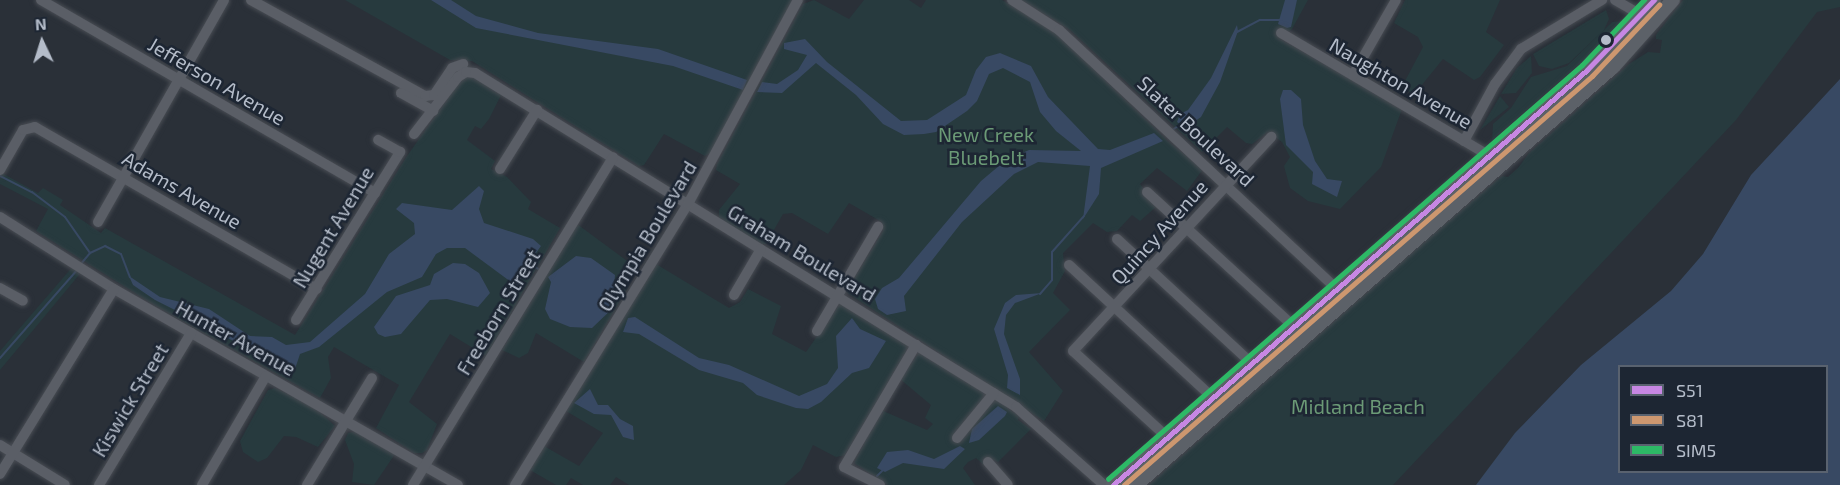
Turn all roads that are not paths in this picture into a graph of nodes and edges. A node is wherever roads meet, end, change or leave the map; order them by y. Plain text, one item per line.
1 (41, 0) edge
2 (224, 0) edge
3 (251, 0) edge
4 (798, 0) edge
5 (1012, 0) edge
6 (1396, 0) edge
7 (1602, 0) edge
8 (1615, 0) edge
9 (1654, 0) edge
10 (1673, 0) edge
11 (1642, 15) junction
12 (1655, 23) junction
13 (1281, 33) dead end
14 (465, 68) junction
15 (1353, 75) junction
16 (178, 80) junction
17 (401, 93) dead end
18 (537, 110) junction
19 (433, 111) junction
20 (414, 134) dead end
21 (1271, 137) dead end
22 (378, 140) dead end
23 (1464, 141) junction
24 (1490, 156) junction
25 (613, 157) junction
26 (1503, 164) junction
27 (500, 169) dead end
28 (0, 170) edge
29 (123, 177) junction
30 (1227, 184) junction
31 (1147, 192) dead end
32 (375, 193) junction
33 (688, 204) junction
34 (0, 217) edge
35 (98, 222) dead end
36 (878, 227) dead end
37 (1187, 230) junction
38 (1117, 239) dead end
39 (761, 249) junction
40 (1069, 265) dead end
41 (1150, 270) junction
42 (0, 288) edge
43 (1336, 288) junction
44 (114, 289) junction
45 (317, 289) junction
46 (734, 295) dead end
47 (839, 296) junction
48 (1347, 299) junction
49 (23, 301) dead end
50 (1115, 309) junction
51 (296, 320) dead end
52 (1293, 326) junction
53 (817, 331) dead end
54 (191, 333) junction
55 (916, 345) junction
56 (1252, 363) junction
57 (1262, 373) junction
58 (266, 376) junction
59 (372, 378) dead end
60 (994, 393) junction
61 (1212, 398) junction
62 (347, 420) junction
63 (1167, 437) junction
64 (957, 438) dead end
65 (0, 445) edge
66 (13, 453) junction
67 (988, 462) dead end
68 (425, 466) junction
69 (0, 474) edge
70 (65, 485) edge
71 (99, 485) edge
72 (202, 485) edge
73 (307, 485) edge
74 (412, 485) edge
75 (458, 485) edge
76 (515, 485) edge
77 (880, 485) edge
78 (1008, 485) edge
79 (1104, 485) edge
80 (1113, 485) edge
81 (1136, 485) edge

1 - 16 street, Jefferson Avenue
2 - 16 street
3 - 14 street
4 - 33 street, Olympia Boulevard
5 - 30 street, Slater Boulevard
6 - 15 street
7 - 23 street
8 - 11 street
9 - 11 main road
10 - 12 main road
11 - 12 street
11 - 24 main road
12 - 26 main road
13 - 15 street, Naughton Avenue
14 - 18 street, Graham Boulevard
14 - 19 street
15 - 23 street, Naughton Avenue
16 - 29 street
16 - 32 street, Jefferson Avenue
17 - 19 street
18 - 25 street, Graham Boulevard
18 - 27 street
19 - 20 street
21 - 30 street, Quincy Avenue
22 - 32 street, Nugent Avenue
23 - 24 street, Naughton Avenue
24 - 26 street, Naughton Avenue
24 - 43 main road
25 - 33 street, Graham Boulevard
25 - 68 street, Freeborn Street
26 - 48 main road
28 - 29 street, Adams Avenue
29 - 35 street
29 - 45 street, Adams Avenue
30 - 37 street, Quincy Avenue
30 - 43 street, Slater Boulevard
31 - 37 street
32 - 45 street, Nugent Avenue
33 - 39 street, Graham Boulevard
33 - 76 street, Olympia Boulevard
34 - 44 street, Hunter Avenue
36 - 47 street
37 - 41 street, Quincy Avenue
37 - 52 street
38 - 41 street
39 - 46 street
39 - 47 street, Graham Boulevard
40 - 50 street
41 - 50 street, Quincy Avenue
41 - 56 street
42 - 49 street
43 - 48 street, Slater Boulevard
43 - 52 main road
44 - 54 street, Hunter Avenue
44 - 66 street
45 - 51 street, Nugent Avenue
47 - 53 street
47 - 55 street, Graham Boulevard
48 - 57 main road
50 - 61 street
50 - 63 street, Quincy Avenue
52 - 56 main road
54 - 58 street, Hunter Avenue
54 - 71 street, Kiswick Street
55 - 60 street, Graham Boulevard
55 - 77 street
56 - 57 street
56 - 61 main road
57 - 81 main road
58 - 62 street, Hunter Avenue
58 - 72 street
59 - 62 street
60 - 64 street
60 - 79 street, Graham Boulevard
61 - 63 main road
62 - 68 street, Hunter Avenue
62 - 73 street
63 - 80 main road
65 - 66 street
66 - 69 street
66 - 70 street
67 - 78 street
68 - 74 street, Freeborn Street
68 - 75 street, Hunter Avenue

